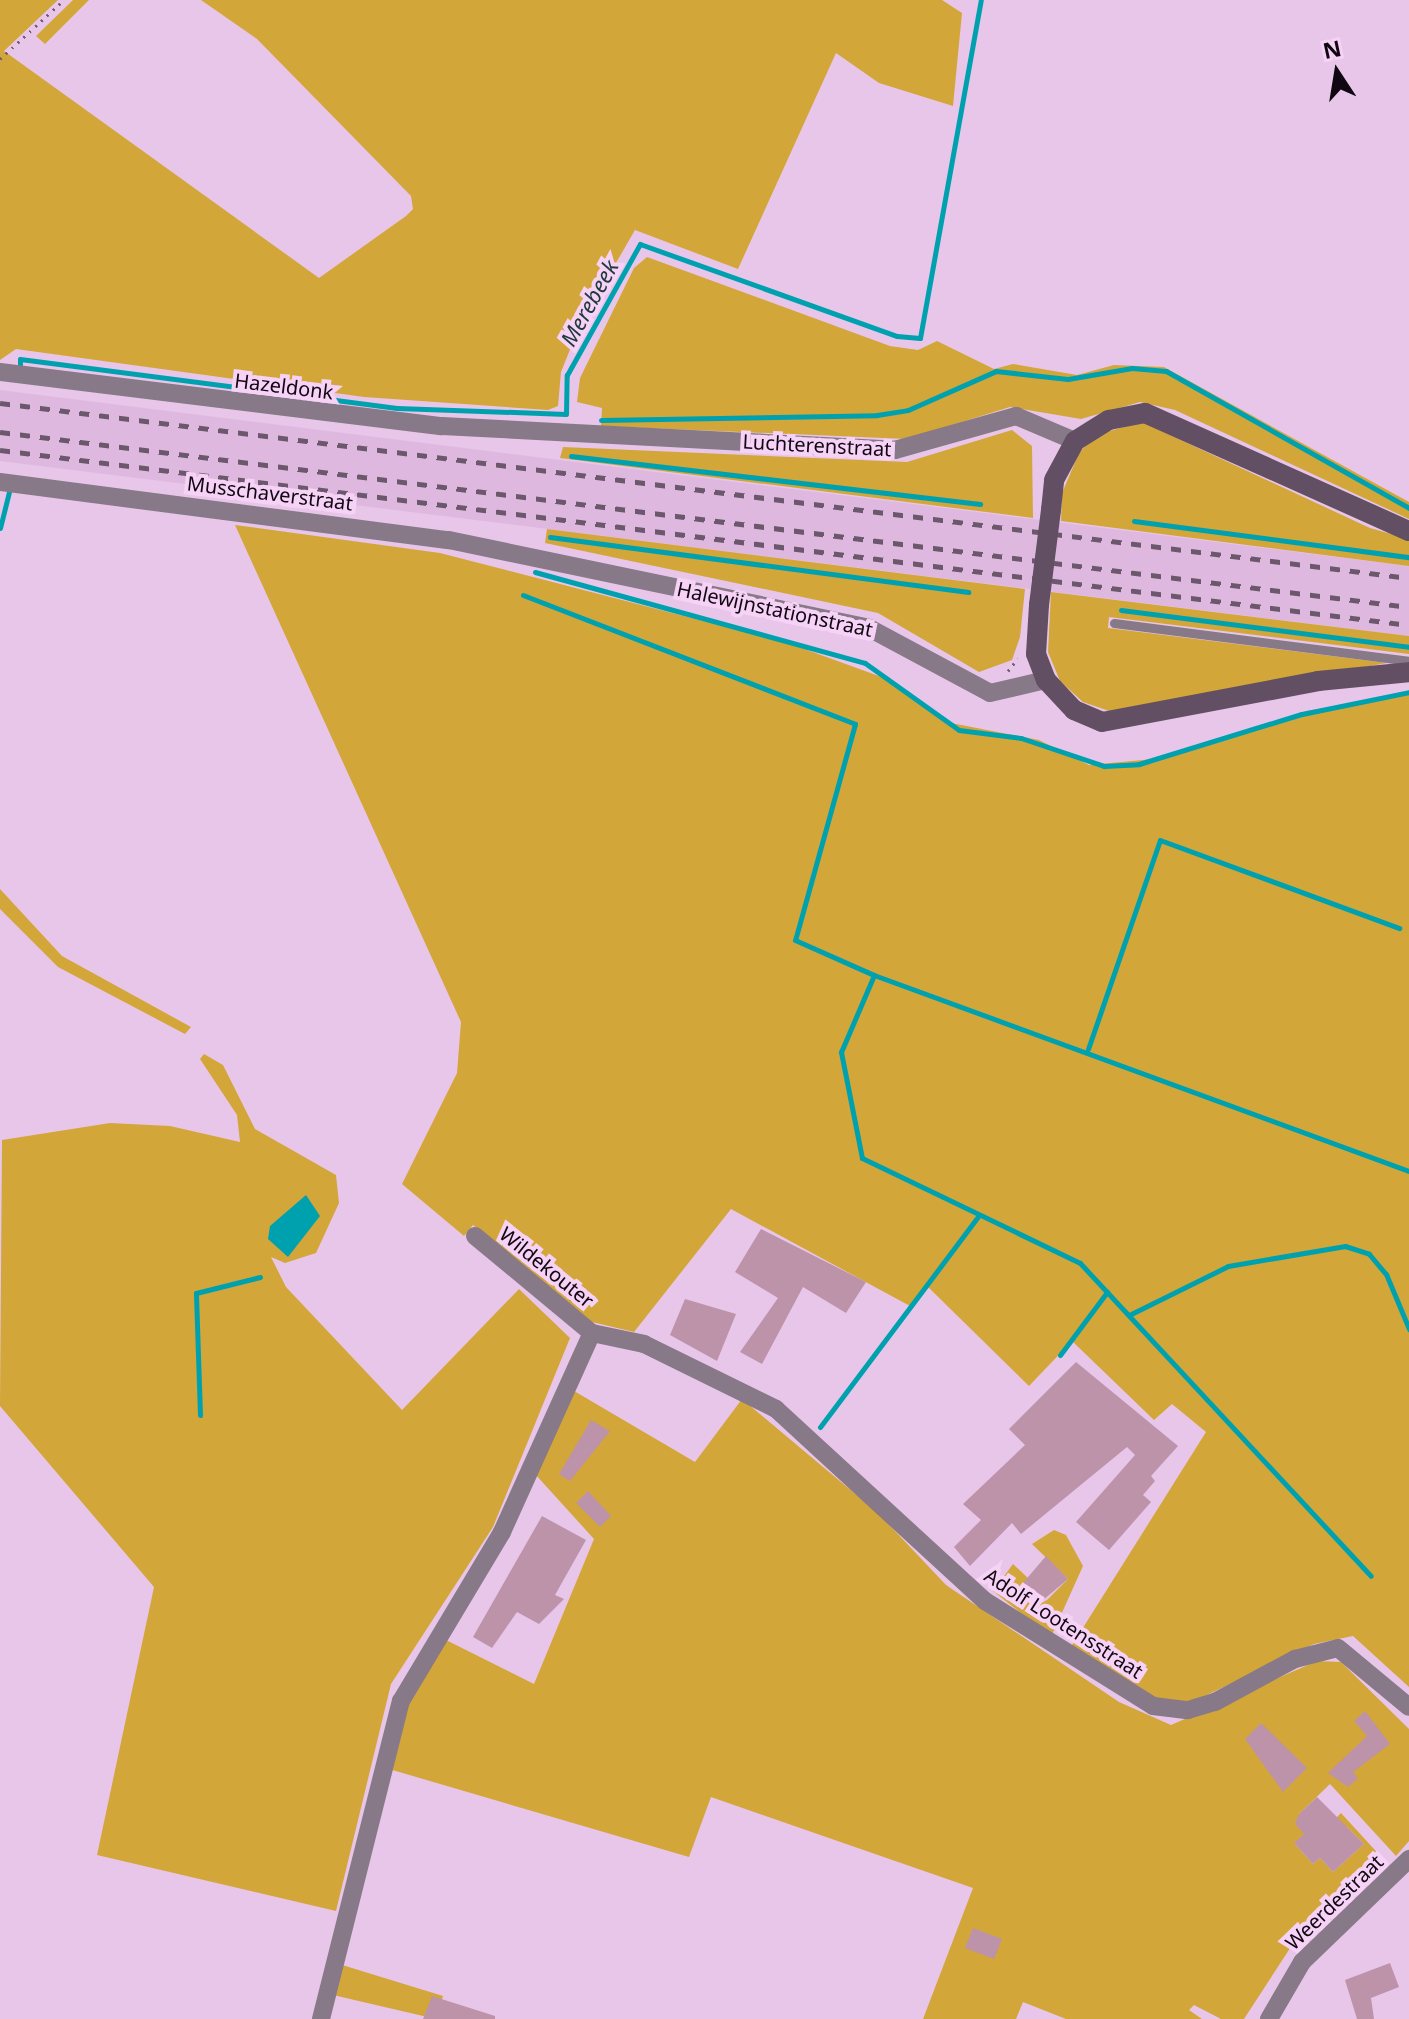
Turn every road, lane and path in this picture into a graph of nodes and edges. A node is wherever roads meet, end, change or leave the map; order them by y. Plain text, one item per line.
1 (64, 0) edge
2 (0, 59) edge
3 (0, 372) edge
4 (563, 431) joint
5 (1075, 441) junction
6 (0, 482) edge
7 (1409, 531) edge
8 (534, 558) joint
9 (1114, 623) dead end
10 (1409, 661) edge
11 (1409, 672) edge
12 (1046, 680) junction
13 (475, 1236) dead end
14 (592, 1333) junction
15 (1409, 1707) edge
16 (1409, 1859) edge
17 (321, 2019) edge
18 (1269, 2019) edge

1 - 2 path
3 - 4 street, Hazeldonk
4 - 5 street, Luchterenstraat
5 - 7 street
5 - 12 street, bridge
6 - 8 street, Musschaverstraat
8 - 12 street, Halewijnstationstraat
9 - 10 lane
11 - 12 street
13 - 14 street, Wildekouter
14 - 15 street, Adolf Lootensstraat
14 - 17 street
16 - 18 street, Weerdestraat

